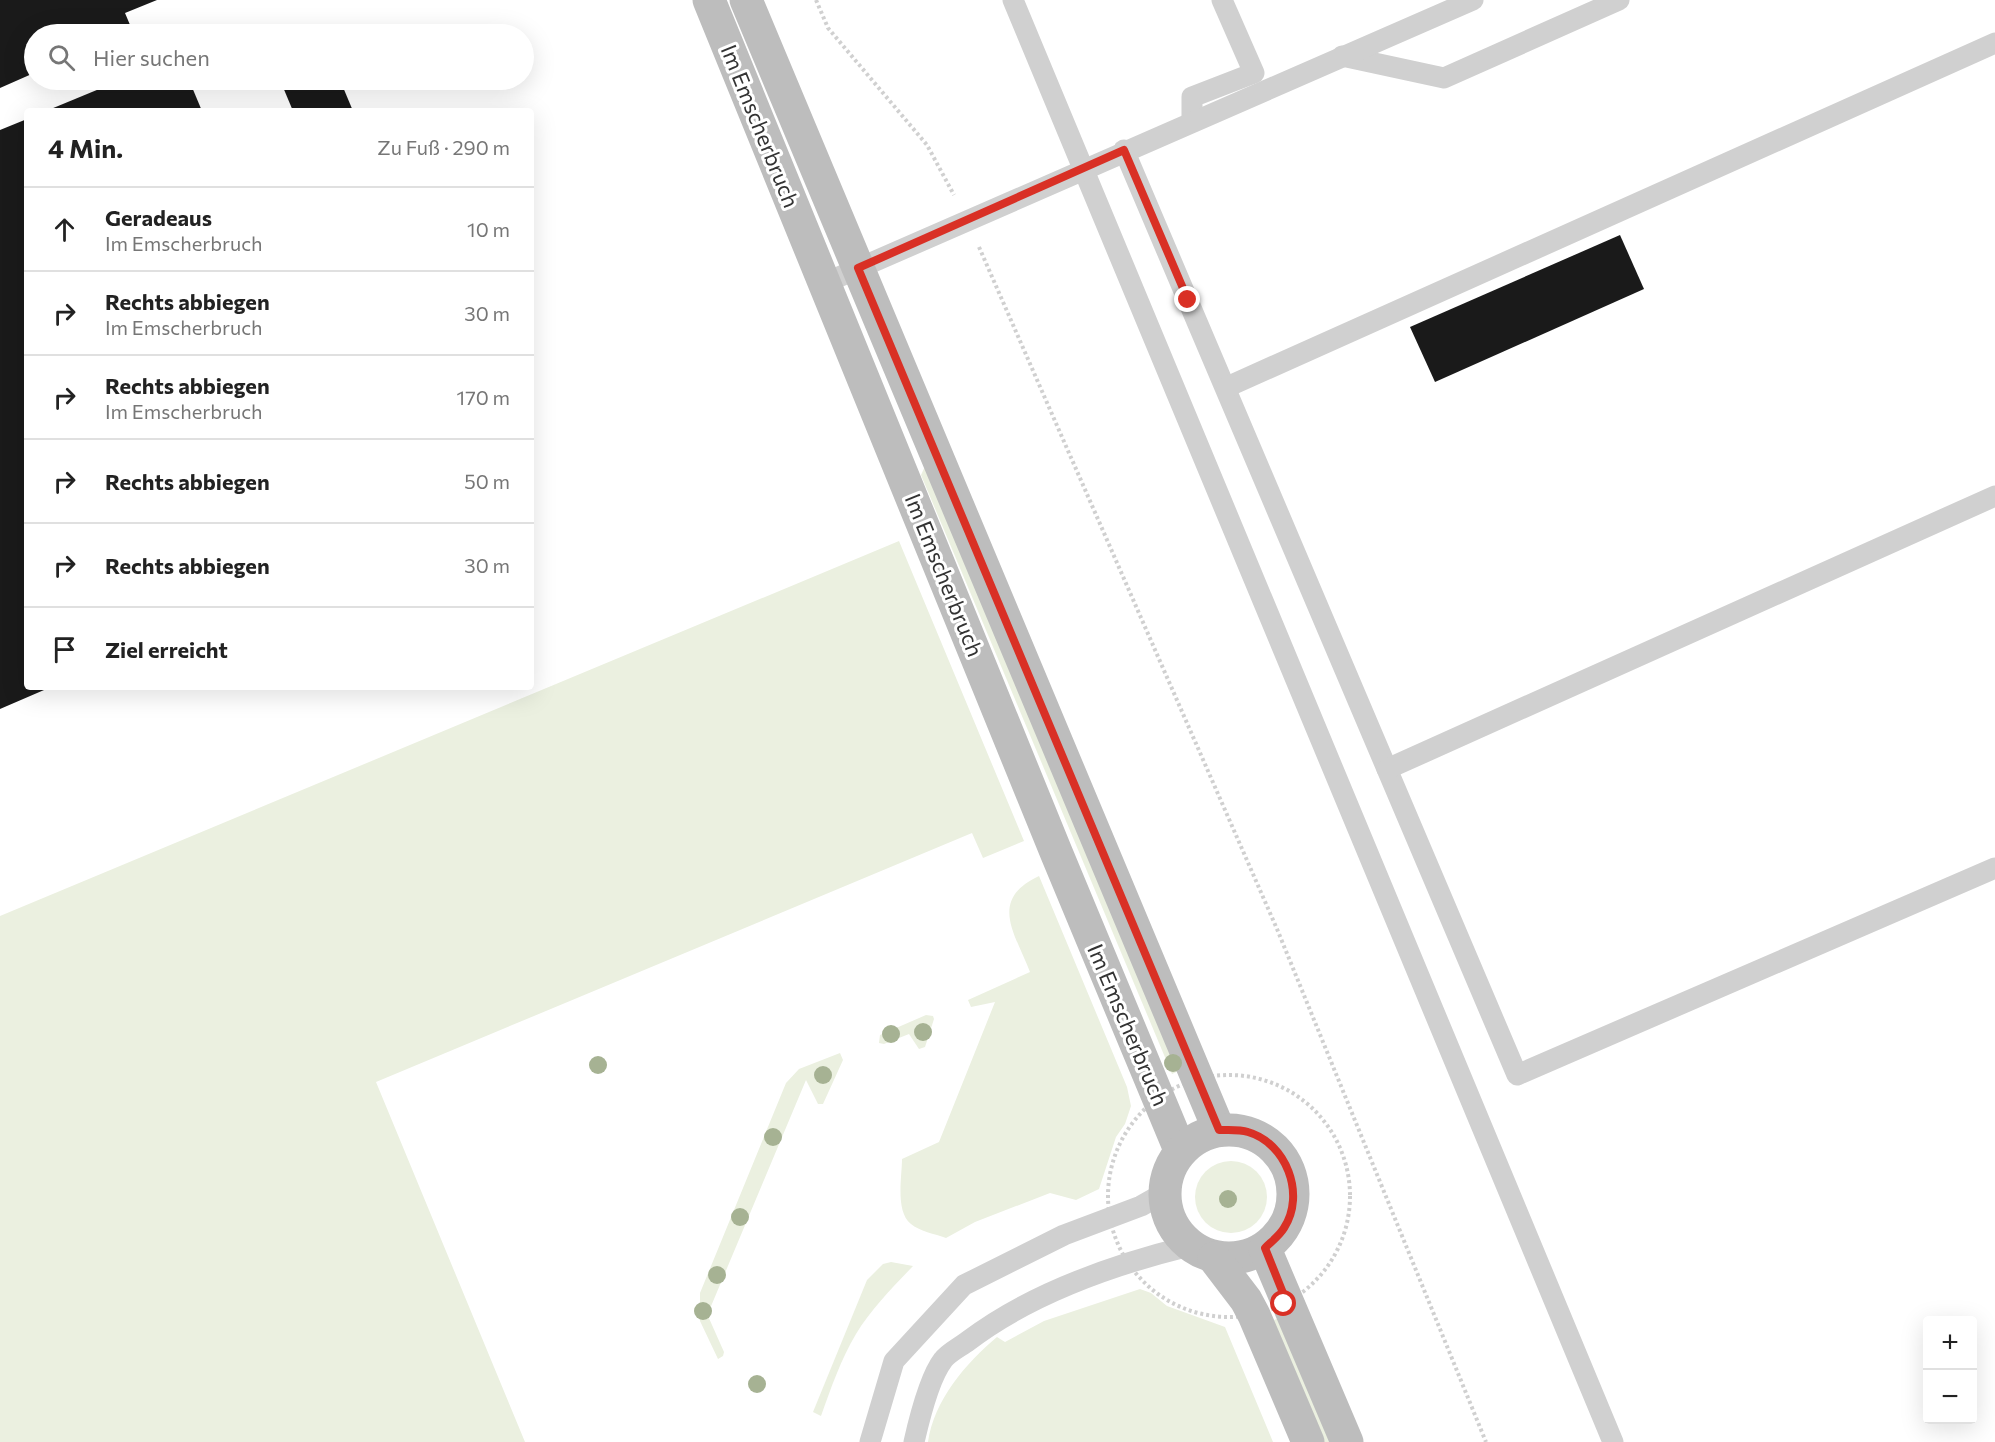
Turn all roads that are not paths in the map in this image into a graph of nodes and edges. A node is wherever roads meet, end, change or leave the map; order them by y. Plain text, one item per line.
1 (709, 0) edge
2 (746, 0) edge
3 (1013, 0) edge
4 (1222, 0) edge
5 (1473, 0) edge
6 (1619, 0) edge
7 (1995, 43) edge
8 (1342, 56) junction
9 (1192, 121) junction
10 (1124, 150) junction
11 (1083, 169) junction
12 (858, 268) junction
13 (825, 282) junction
14 (1227, 387) junction
15 (1995, 496) edge
16 (1387, 769) junction
17 (1995, 868) edge
18 (1219, 1130) junction
19 (1180, 1150) junction
20 (1164, 1194) junction
21 (1265, 1248) junction
22 (1202, 1252) junction
23 (870, 1442) edge
24 (914, 1442) edge
25 (1308, 1442) edge
26 (1347, 1442) edge
27 (1613, 1442) edge

1 - 13 main road, Im Emscherbruch
2 - 12 main road, Im Emscherbruch
3 - 11 lane
4 - 9 lane
5 - 8 lane
6 - 8 lane
7 - 14 lane
8 - 9 lane
9 - 10 lane
10 - 11 lane
10 - 14 lane
11 - 12 lane
11 - 27 lane
12 - 13 lane
12 - 18 main road, Im Emscherbruch
13 - 19 main road, Im Emscherbruch
14 - 16 lane
15 - 16 lane
16 - 17 lane
18 - 19 main road
18 - 21 main road
19 - 20 main road
20 - 22 main road
20 - 23 lane
21 - 22 main road
21 - 26 main road
22 - 24 lane
22 - 25 main road

